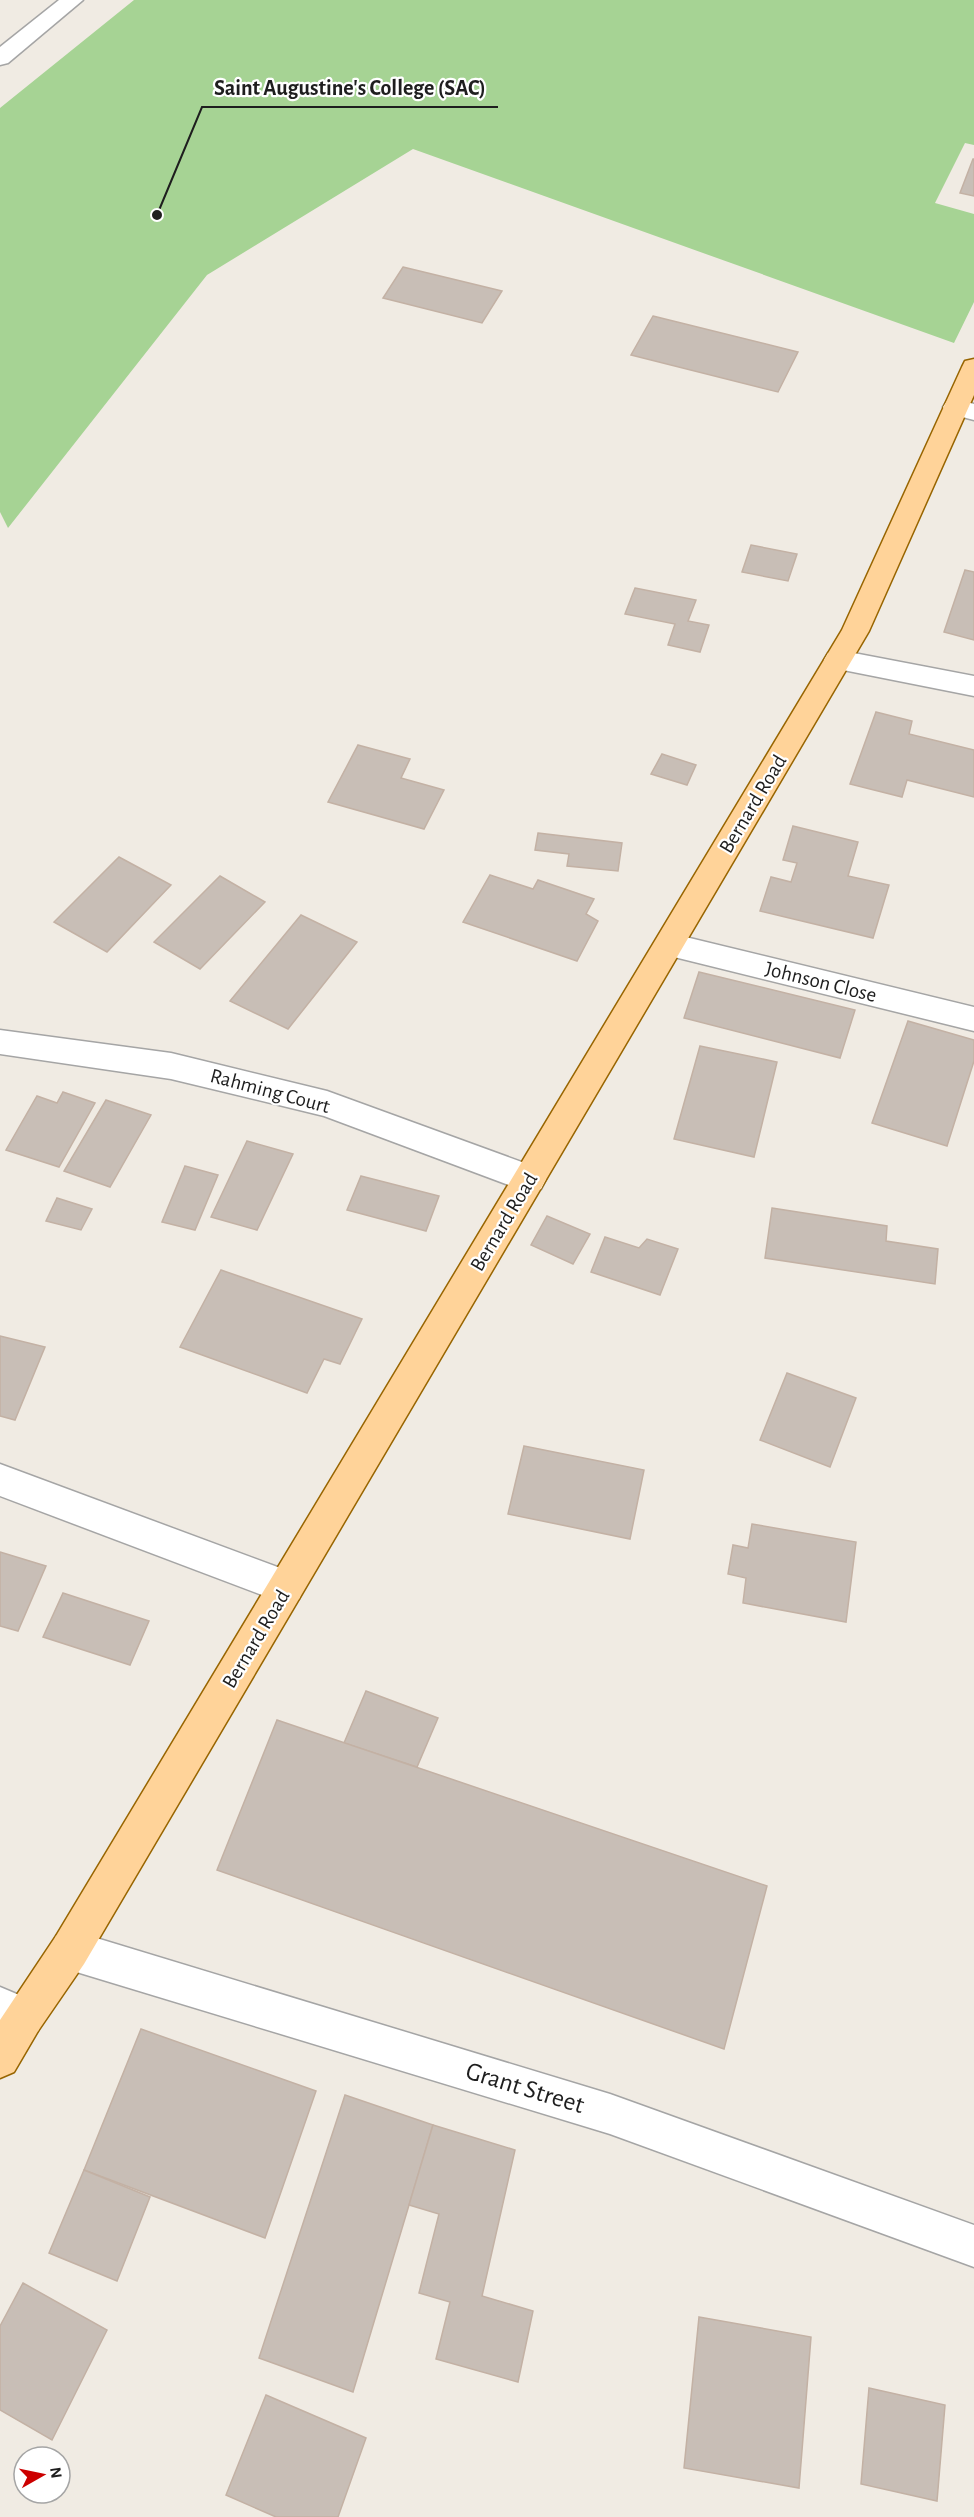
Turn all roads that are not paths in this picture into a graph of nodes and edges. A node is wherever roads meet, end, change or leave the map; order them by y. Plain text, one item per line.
1 (72, 0) edge
2 (0, 58) edge
3 (974, 367) edge
4 (965, 410) edge
5 (838, 660) junction
6 (974, 686) edge
7 (669, 945) junction
8 (974, 1019) edge
9 (0, 1042) edge
10 (530, 1179) junction
11 (0, 1480) edge
12 (286, 1587) junction
13 (70, 1950) junction
14 (12, 2012) edge
15 (0, 2058) edge
16 (974, 2246) edge

1 - 2 street
3 - 4 main road, Bernard Road
4 - 5 main road, Bernard Road
5 - 6 street
5 - 7 main road, Bernard Road
7 - 8 street, Johnson Close
7 - 10 main road, Bernard Road
9 - 10 street, Rahming Court
10 - 12 main road, Bernard Road
11 - 12 street
12 - 13 main road, Bernard Road
13 - 14 main road, Bernard Road
13 - 16 street, Grant Street
14 - 15 main road, Bernard Road

